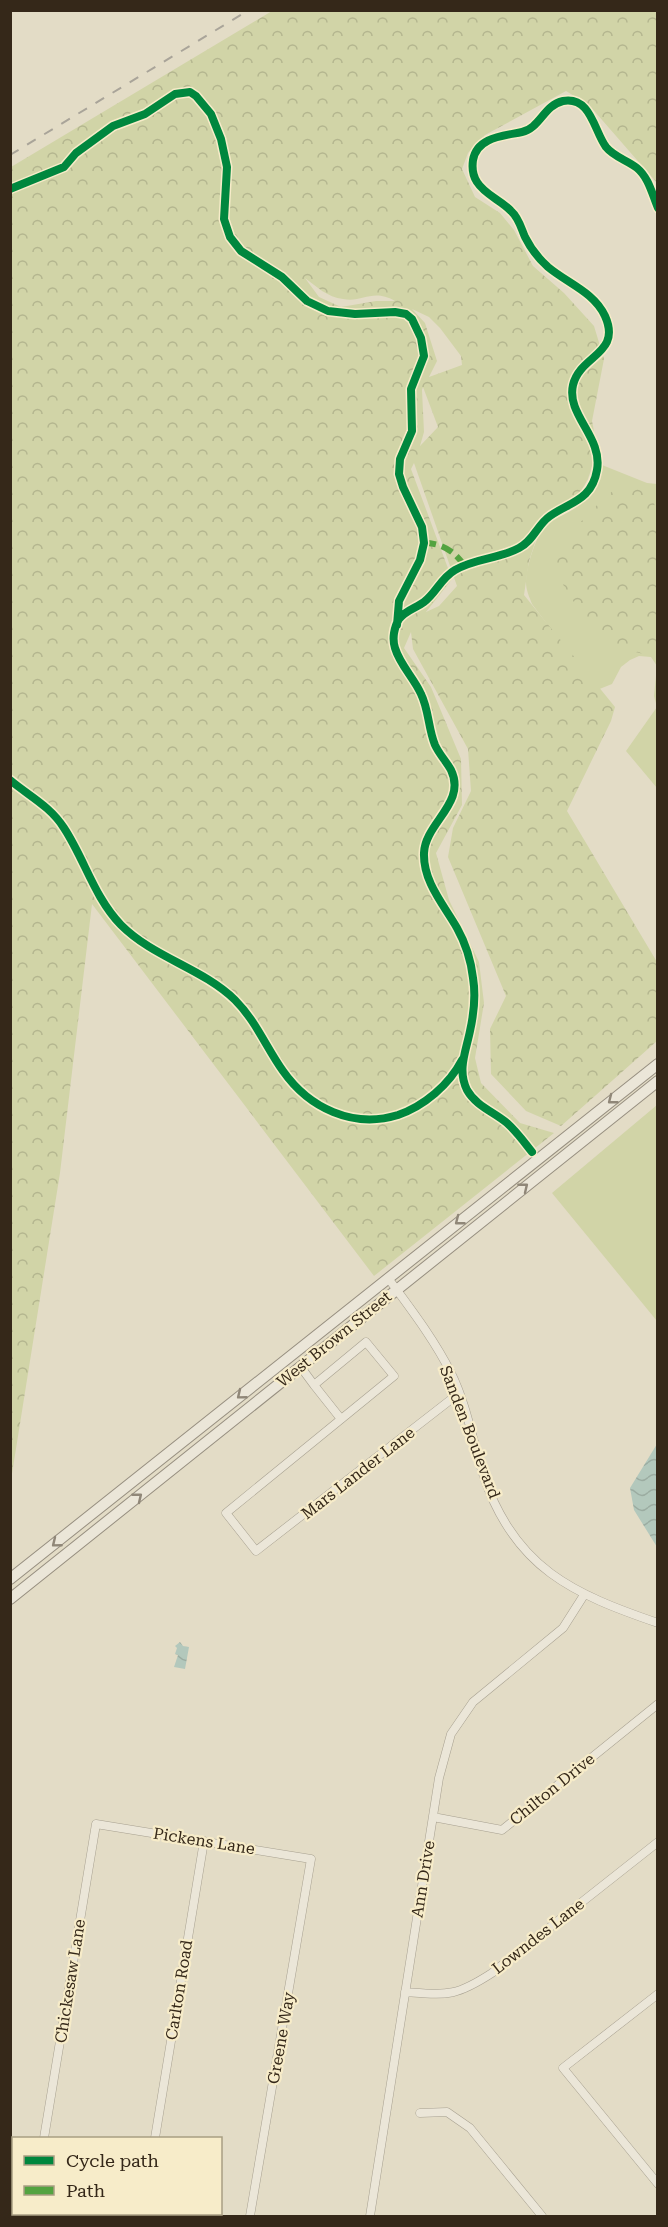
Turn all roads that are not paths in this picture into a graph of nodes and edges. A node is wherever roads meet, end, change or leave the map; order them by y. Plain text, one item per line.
1 (657, 1064) edge
2 (657, 1081) edge
3 (388, 1278) junction
4 (396, 1289) junction
5 (300, 1366) junction
6 (314, 1385) junction
7 (459, 1394) junction
8 (341, 1419) junction
9 (199, 1429) junction
10 (207, 1441) junction
11 (121, 1491) junction
12 (82, 1537) dead end
13 (10, 1580) edge
14 (584, 1595) junction
15 (10, 1599) edge
16 (657, 1623) edge
17 (657, 1704) edge
18 (433, 1816) junction
19 (96, 1824) joint
20 (204, 1841) junction
21 (657, 1842) edge
22 (311, 1859) joint
23 (405, 1992) junction
24 (657, 1994) edge
25 (420, 2113) dead end
26 (44, 2137) edge
27 (155, 2137) edge
28 (657, 2184) edge
29 (250, 2217) edge
30 (370, 2217) edge
31 (542, 2217) edge

1 -> 3 main road, West Brown Street
4 -> 2 main road, West Brown Street
3 - 4 street, Sanden Boulevard
3 -> 9 main road, West Brown Street
4 - 5 main road, West Brown Street
4 - 7 street, Sanden Boulevard
5 - 6 street
5 - 10 main road, West Brown Street
6 - 8 street
6 - 8 street
7 - 8 street, Mars Lander Lane
7 - 14 street, Sanden Boulevard
9 - 10 main road
9 - 11 main road, West Brown Street
15 -> 10 main road, West Brown Street
11 - 12 main road
11 -> 13 main road, West Brown Street
14 - 16 street, Sanden Boulevard
14 - 18 street, Ann Drive
17 - 18 street, Chilton Drive
18 - 23 street, Ann Drive
19 - 20 street, Pickens Lane
19 - 26 street, Chickesaw Lane
20 - 22 street, Pickens Lane
20 - 27 street, Carlton Road
21 - 23 street, Lowndes Lane
22 - 29 street, Greene Way
23 - 30 street, Ann Drive
24 - 28 street
25 - 31 street

